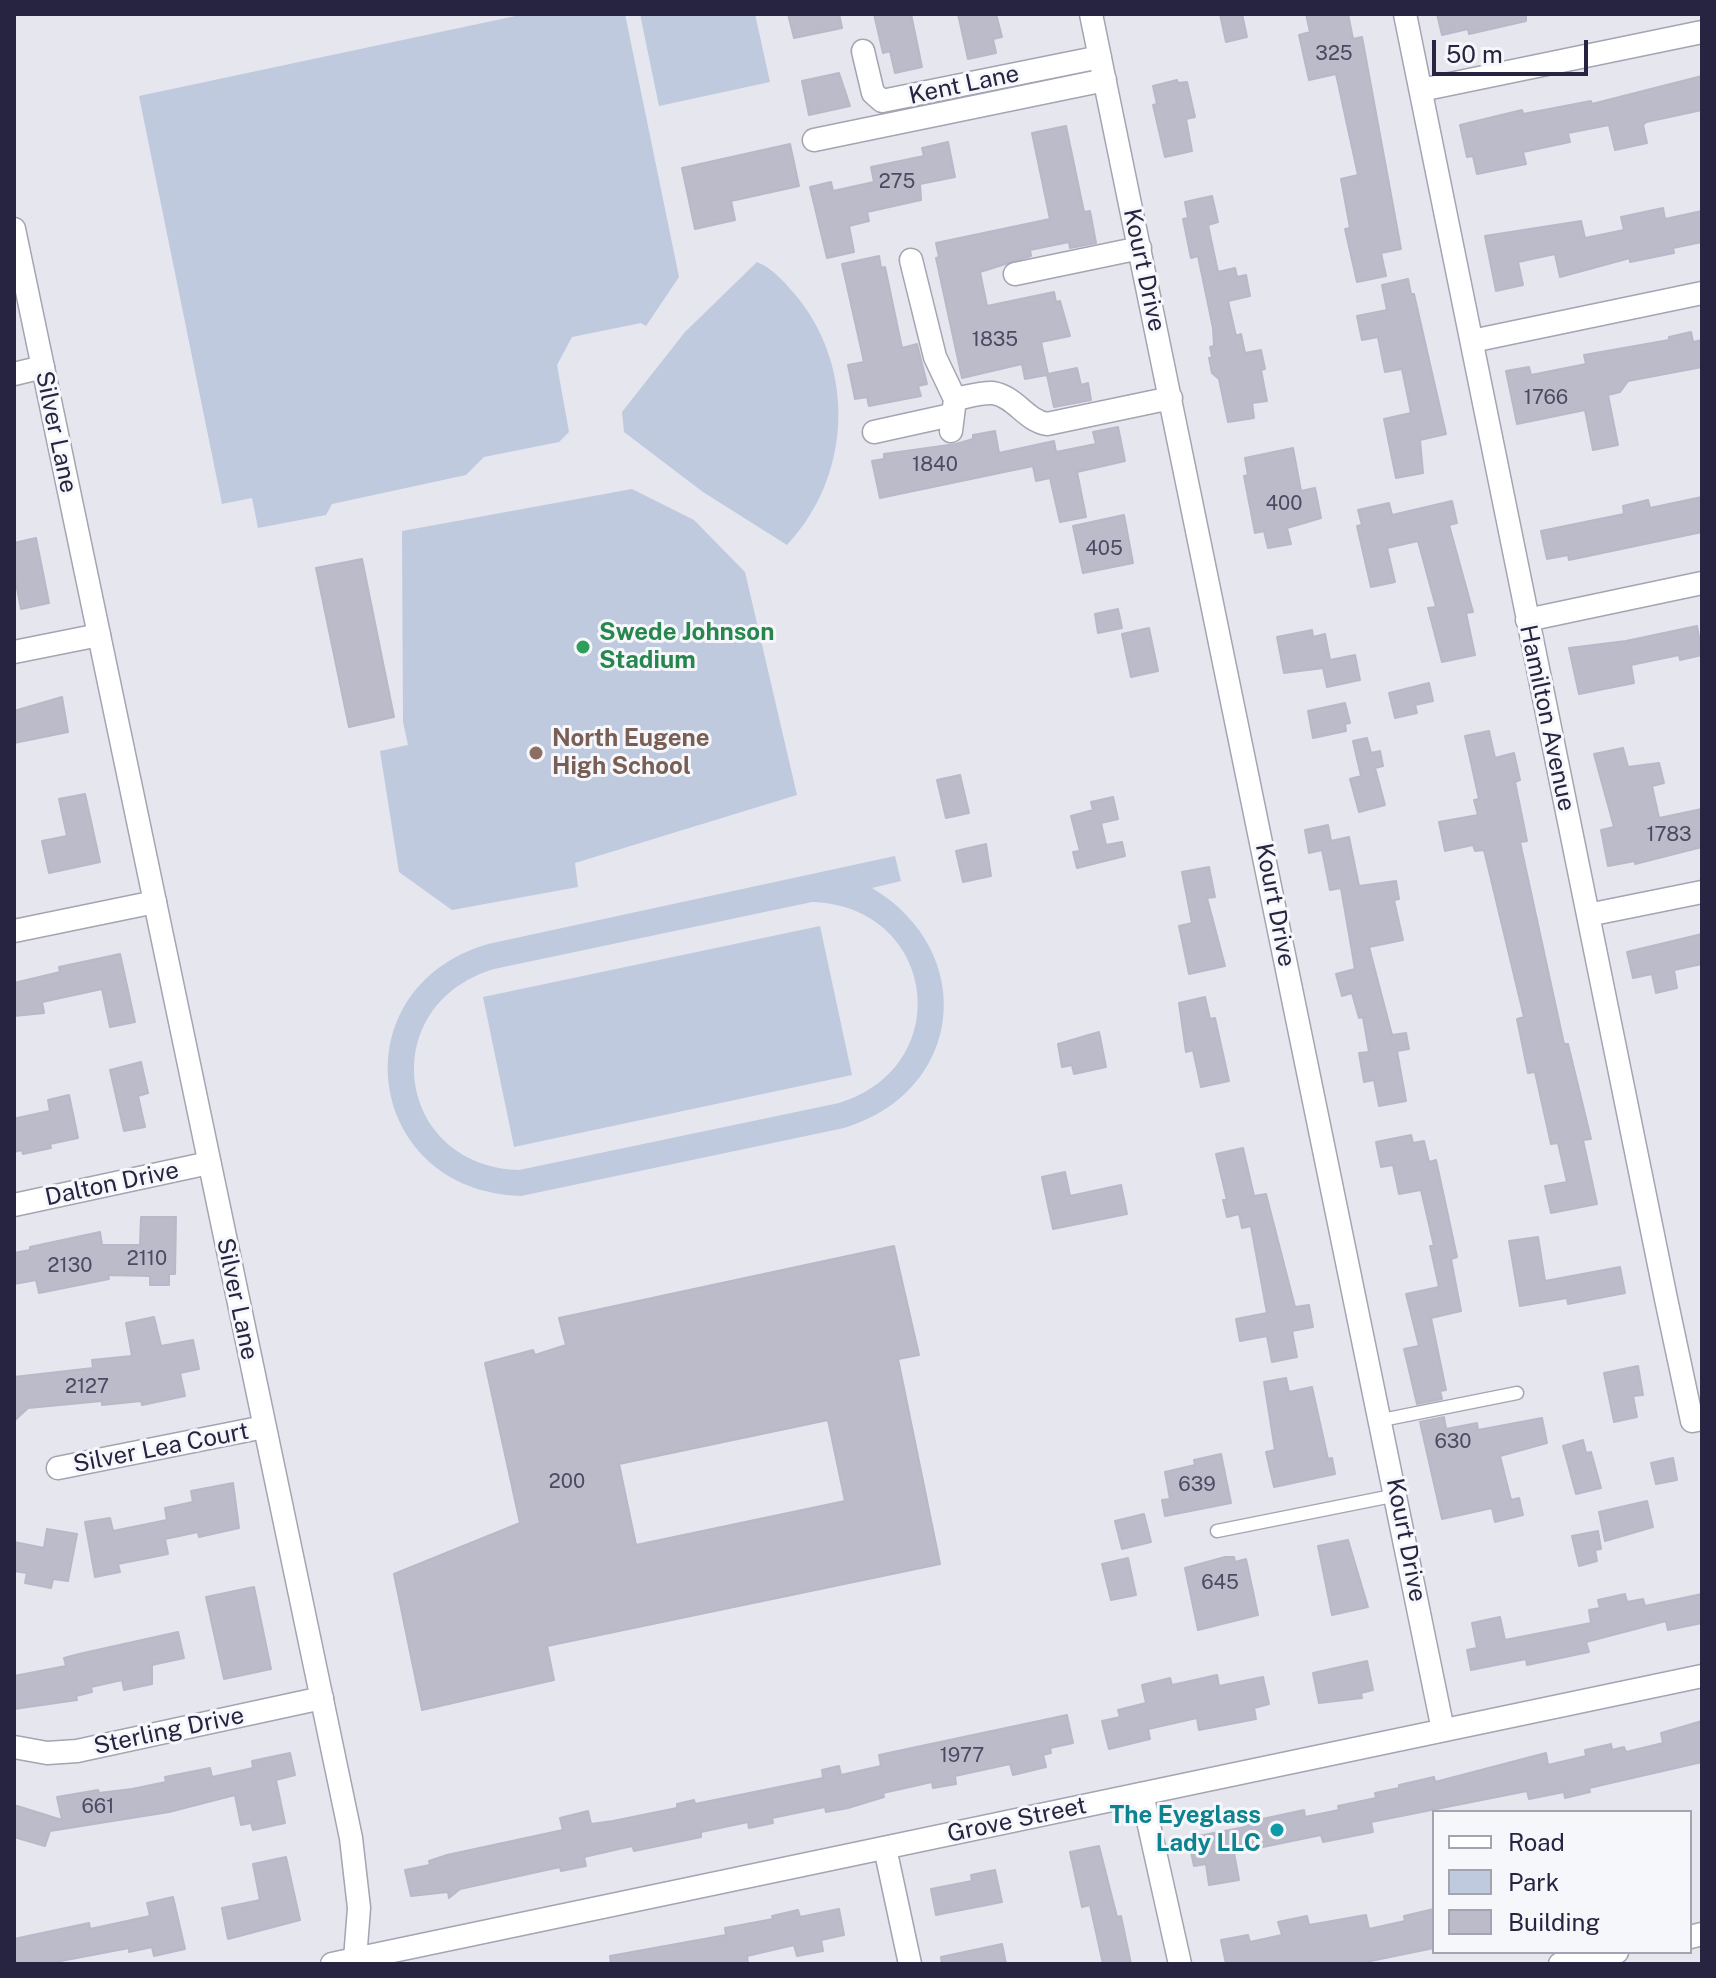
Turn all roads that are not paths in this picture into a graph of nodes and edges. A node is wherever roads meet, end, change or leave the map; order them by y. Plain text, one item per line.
1 (1091, 14) edge
2 (1405, 14) edge
3 (1702, 32) edge
4 (863, 51) dead end
5 (1100, 57) junction
6 (1105, 80) junction
7 (1421, 90) junction
8 (814, 140) dead end
9 (14, 229) edge
10 (1140, 248) junction
11 (911, 260) dead end
12 (1015, 274) dead end
13 (1702, 293) edge
14 (1472, 341) junction
15 (43, 367) junction
16 (14, 374) edge
17 (1171, 398) junction
18 (952, 415) junction
19 (874, 432) dead end
20 (1702, 583) edge
21 (1527, 620) junction
22 (99, 635) junction
23 (14, 652) edge
24 (1702, 892) edge
25 (155, 902) junction
26 (1588, 915) junction
27 (14, 931) edge
28 (209, 1163) junction
29 (14, 1205) edge
30 (1517, 1393) dead end
31 (1382, 1420) junction
32 (1697, 1420) edge
33 (264, 1427) junction
34 (58, 1468) dead end
35 (1397, 1495) junction
36 (1217, 1531) dead end
37 (1702, 1676) edge
38 (322, 1698) junction
39 (1443, 1730) junction
40 (14, 1747) edge
41 (1142, 1794) junction
42 (885, 1848) junction
43 (1608, 1954) edge
44 (354, 1962) edge
45 (332, 1964) edge
46 (910, 1964) edge
47 (1180, 1964) edge
48 (1560, 1964) edge

1 - 5 street, Kourt Drive
2 - 7 street, Hamilton Avenue
3 - 7 street
4 - 5 street, Kent Lane
5 - 6 street, Kourt Drive
6 - 8 street
6 - 10 street, Kourt Drive
7 - 14 street, Hamilton Avenue
9 - 15 street, Silver Lane
10 - 12 street
10 - 17 street, Kourt Drive
11 - 18 street
13 - 14 street
14 - 21 street, Hamilton Avenue
15 - 16 street
15 - 22 street, Silver Lane
17 - 18 street
17 - 31 street, Kourt Drive
18 - 19 street
20 - 21 street
21 - 26 street, Hamilton Avenue
22 - 23 street
22 - 25 street, Silver Lane
24 - 26 street
25 - 27 street
25 - 28 street, Silver Lane
26 - 32 street, Hamilton Avenue
28 - 29 street, Dalton Drive
28 - 33 street, Silver Lane
30 - 31 lane
31 - 35 street, Kourt Drive
33 - 34 street, Silver Lea Court
33 - 38 street, Silver Lane
35 - 36 lane
35 - 39 street, Kourt Drive
37 - 39 street, Grove Street
38 - 40 street, Sterling Drive
38 - 44 street, Silver Lane
39 - 41 street, Grove Street
41 - 42 street, Grove Street
41 - 47 street
42 - 44 street, Grove Street
42 - 46 street
43 - 48 street
44 - 45 street, Grove Street

